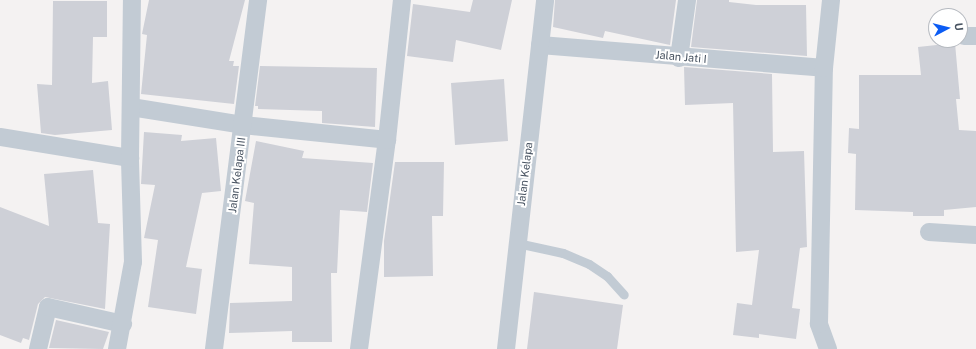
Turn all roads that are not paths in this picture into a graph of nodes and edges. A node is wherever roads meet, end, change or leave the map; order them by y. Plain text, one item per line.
1 (132, 0) edge
2 (258, 0) edge
3 (402, 0) edge
4 (545, 0) edge
5 (687, 0) edge
6 (831, 0) edge
7 (540, 45) junction
8 (679, 58) junction
9 (824, 68) junction
10 (131, 107) junction
11 (243, 125) junction
12 (0, 137) edge
13 (387, 140) junction
14 (130, 158) junction
15 (929, 232) dead end
16 (976, 235) edge
17 (517, 243) junction
18 (624, 295) dead end
19 (123, 324) junction
20 (38, 349) edge
21 (117, 349) edge
22 (214, 349) edge
23 (359, 349) edge
24 (506, 349) edge
25 (828, 349) edge

1 - 10 street
2 - 11 street, Jalan Kelapa III
3 - 13 street
4 - 7 street, Jalan Kelapa
5 - 8 street
6 - 9 street
7 - 8 street, Jalan Jati I
7 - 17 street, Jalan Kelapa
8 - 9 street, Jalan Jati I
9 - 25 street
10 - 11 street
10 - 14 street
11 - 13 street
11 - 22 street, Jalan Kelapa III
12 - 14 street
13 - 23 street
14 - 19 street
15 - 16 street
17 - 18 lane
17 - 24 street, Jalan Kelapa
19 - 20 street
19 - 21 street

